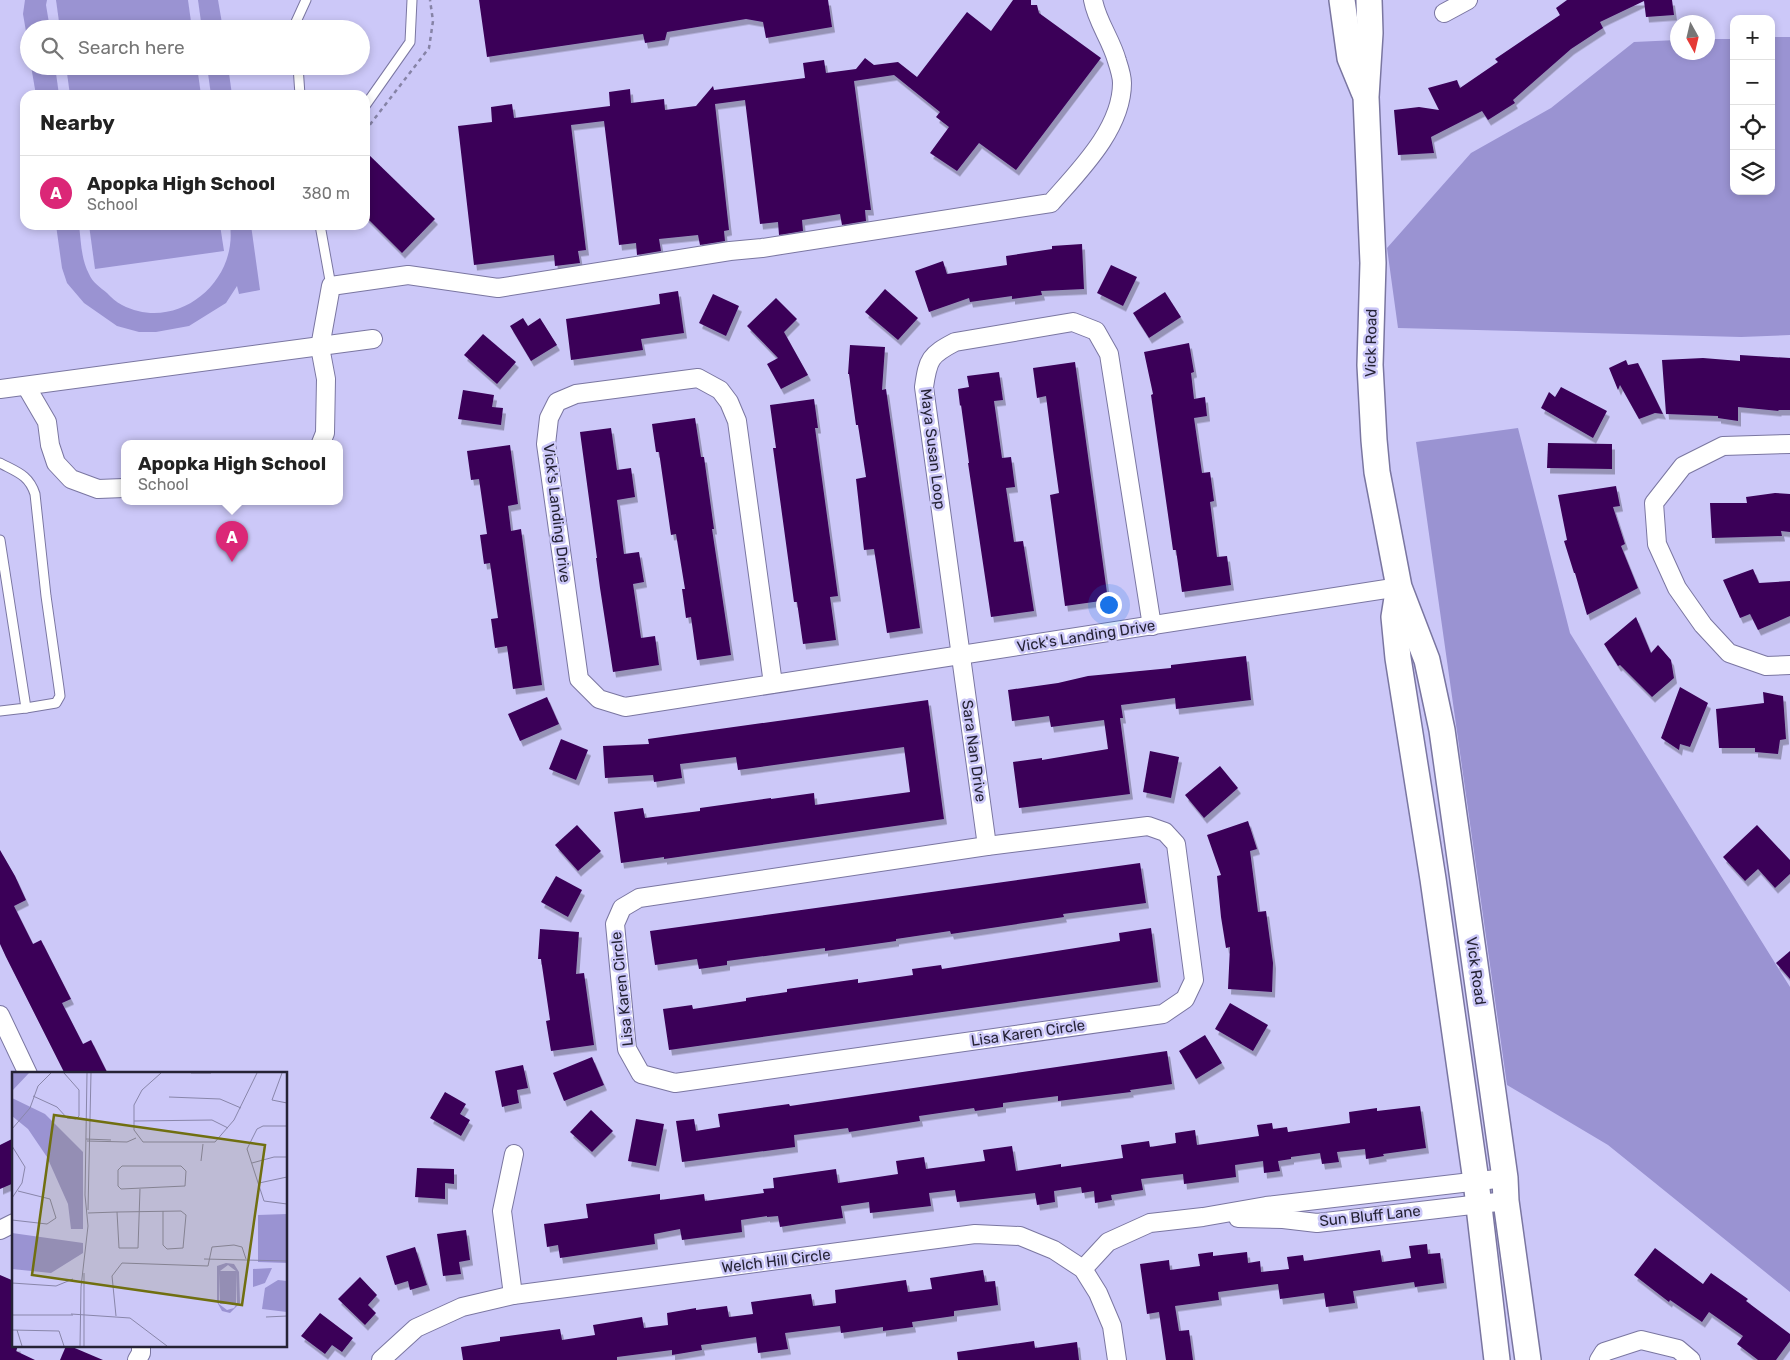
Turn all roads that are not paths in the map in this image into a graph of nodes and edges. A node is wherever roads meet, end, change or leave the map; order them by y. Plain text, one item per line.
1 (306, 0) edge
2 (412, 0) edge
3 (1094, 0) edge
4 (1342, 0) edge
5 (1369, 0) edge
6 (1468, 0) edge
7 (1444, 13) dead end
8 (297, 20) edge
9 (298, 75) edge
10 (299, 90) edge
11 (1366, 97) junction
12 (370, 99) edge
13 (321, 230) edge
14 (331, 286) junction
15 (373, 339) dead end
16 (320, 347) junction
17 (26, 386) junction
18 (0, 389) edge
19 (322, 440) edge
20 (1790, 444) edge
21 (0, 463) edge
22 (121, 488) edge
23 (0, 540) edge
24 (1399, 587) junction
25 (1152, 626) junction
26 (961, 656) junction
27 (1790, 665) edge
28 (773, 684) junction
29 (26, 708) junction
30 (0, 711) edge
31 (987, 846) junction
32 (2, 1026) edge
33 (27, 1072) edge
34 (514, 1154) dead end
35 (1506, 1189) junction
36 (1478, 1192) junction
37 (12, 1224) edge
38 (0, 1230) edge
39 (1083, 1269) junction
40 (513, 1295) junction
41 (141, 1348) edge
42 (137, 1360) edge
43 (381, 1360) edge
44 (1117, 1360) edge
45 (1497, 1360) edge
46 (1528, 1360) edge
47 (1599, 1360) edge
48 (1691, 1360) edge

1 - 8 lane
2 - 12 lane
3 - 14 street
4 - 11 street, Vick Road
5 - 11 street, Vick Road
6 - 7 street
9 - 10 lane
11 - 24 street, Vick Road
13 - 14 lane
14 - 16 street
15 - 16 street
16 - 17 street
16 - 19 street
17 - 18 street
17 - 22 street
20 - 27 street
21 - 29 lane
23 - 29 lane
24 - 25 street, Vick's Landing Drive
24 - 35 street, Vick Road
24 - 36 street, Vick Road
25 - 26 street, Vick's Landing Drive
25 - 26 street, Maya Susan Loop
26 - 28 street, Vick's Landing Drive
26 - 31 street, Sara Nan Drive
28 - 28 street, Vick's Landing Drive
29 - 30 lane
31 - 31 street, Lisa Karen Circle
32 - 33 street
34 - 40 street
35 - 36 street, Sun Bluff Lane
35 - 46 street, Vick Road
36 - 39 street, Sun Bluff Lane
36 - 45 street, Vick Road
37 - 38 street
39 - 40 street, Welch Hill Circle
39 - 44 street, Welch Hill Circle
40 - 43 street, Welch Hill Circle
41 - 42 street
47 - 48 street

